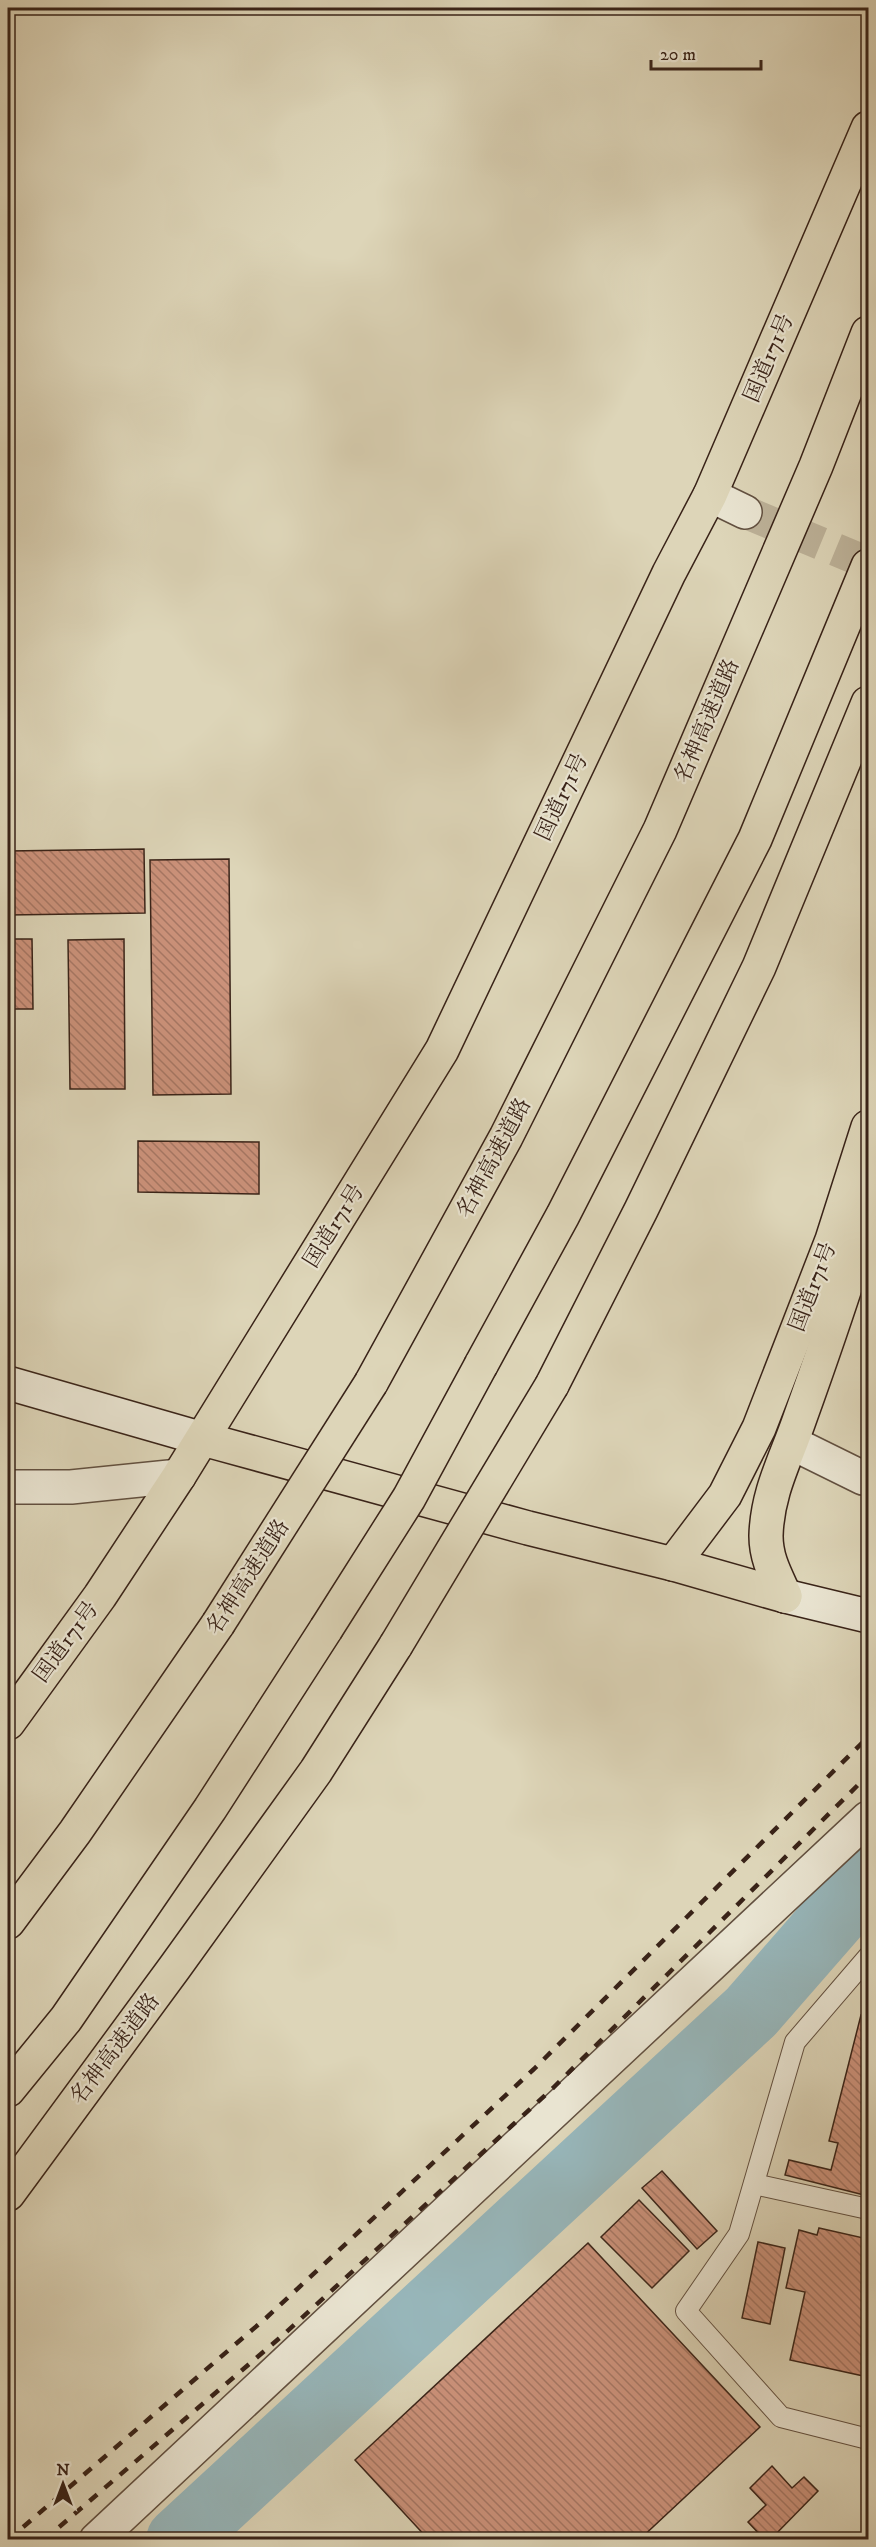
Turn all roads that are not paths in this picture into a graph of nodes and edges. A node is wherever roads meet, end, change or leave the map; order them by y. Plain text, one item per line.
1 (868, 128) edge
2 (868, 333) edge
3 (710, 495) junction
4 (745, 513) tunnel mouth
5 (868, 566) edge
6 (868, 702) edge
7 (868, 1127) edge
8 (868, 1214) edge
9 (8, 1383) edge
10 (203, 1439) junction
11 (792, 1443) junction
12 (179, 1476) junction
13 (868, 1478) edge
14 (8, 1486) edge
15 (673, 1564) junction
16 (785, 1596) junction
17 (868, 1616) edge
18 (8, 1723) edge
19 (868, 1818) edge
20 (8, 1922) edge
21 (868, 1957) edge
22 (8, 2090) edge
23 (754, 2184) junction
24 (8, 2194) edge
25 (868, 2209) edge
26 (868, 2439) edge
27 (96, 2540) edge

1 - 3 highway, 国道171号
2 - 20 highway, 名神高速道路, bridge
3 - 4 street
3 - 10 highway, 国道171号
5 - 22 highway, bridge
6 - 24 highway, 名神高速道路, bridge
7 - 15 highway, 国道171号
8 - 11 highway
9 - 10 street
10 - 12 highway, 国道171号
10 - 15 highway
11 - 13 street
11 - 16 highway
12 - 14 street
12 - 18 highway, 国道171号
15 - 16 highway
16 - 17 street
19 - 27 street
21 - 23 lane
23 - 25 lane
23 - 26 lane

